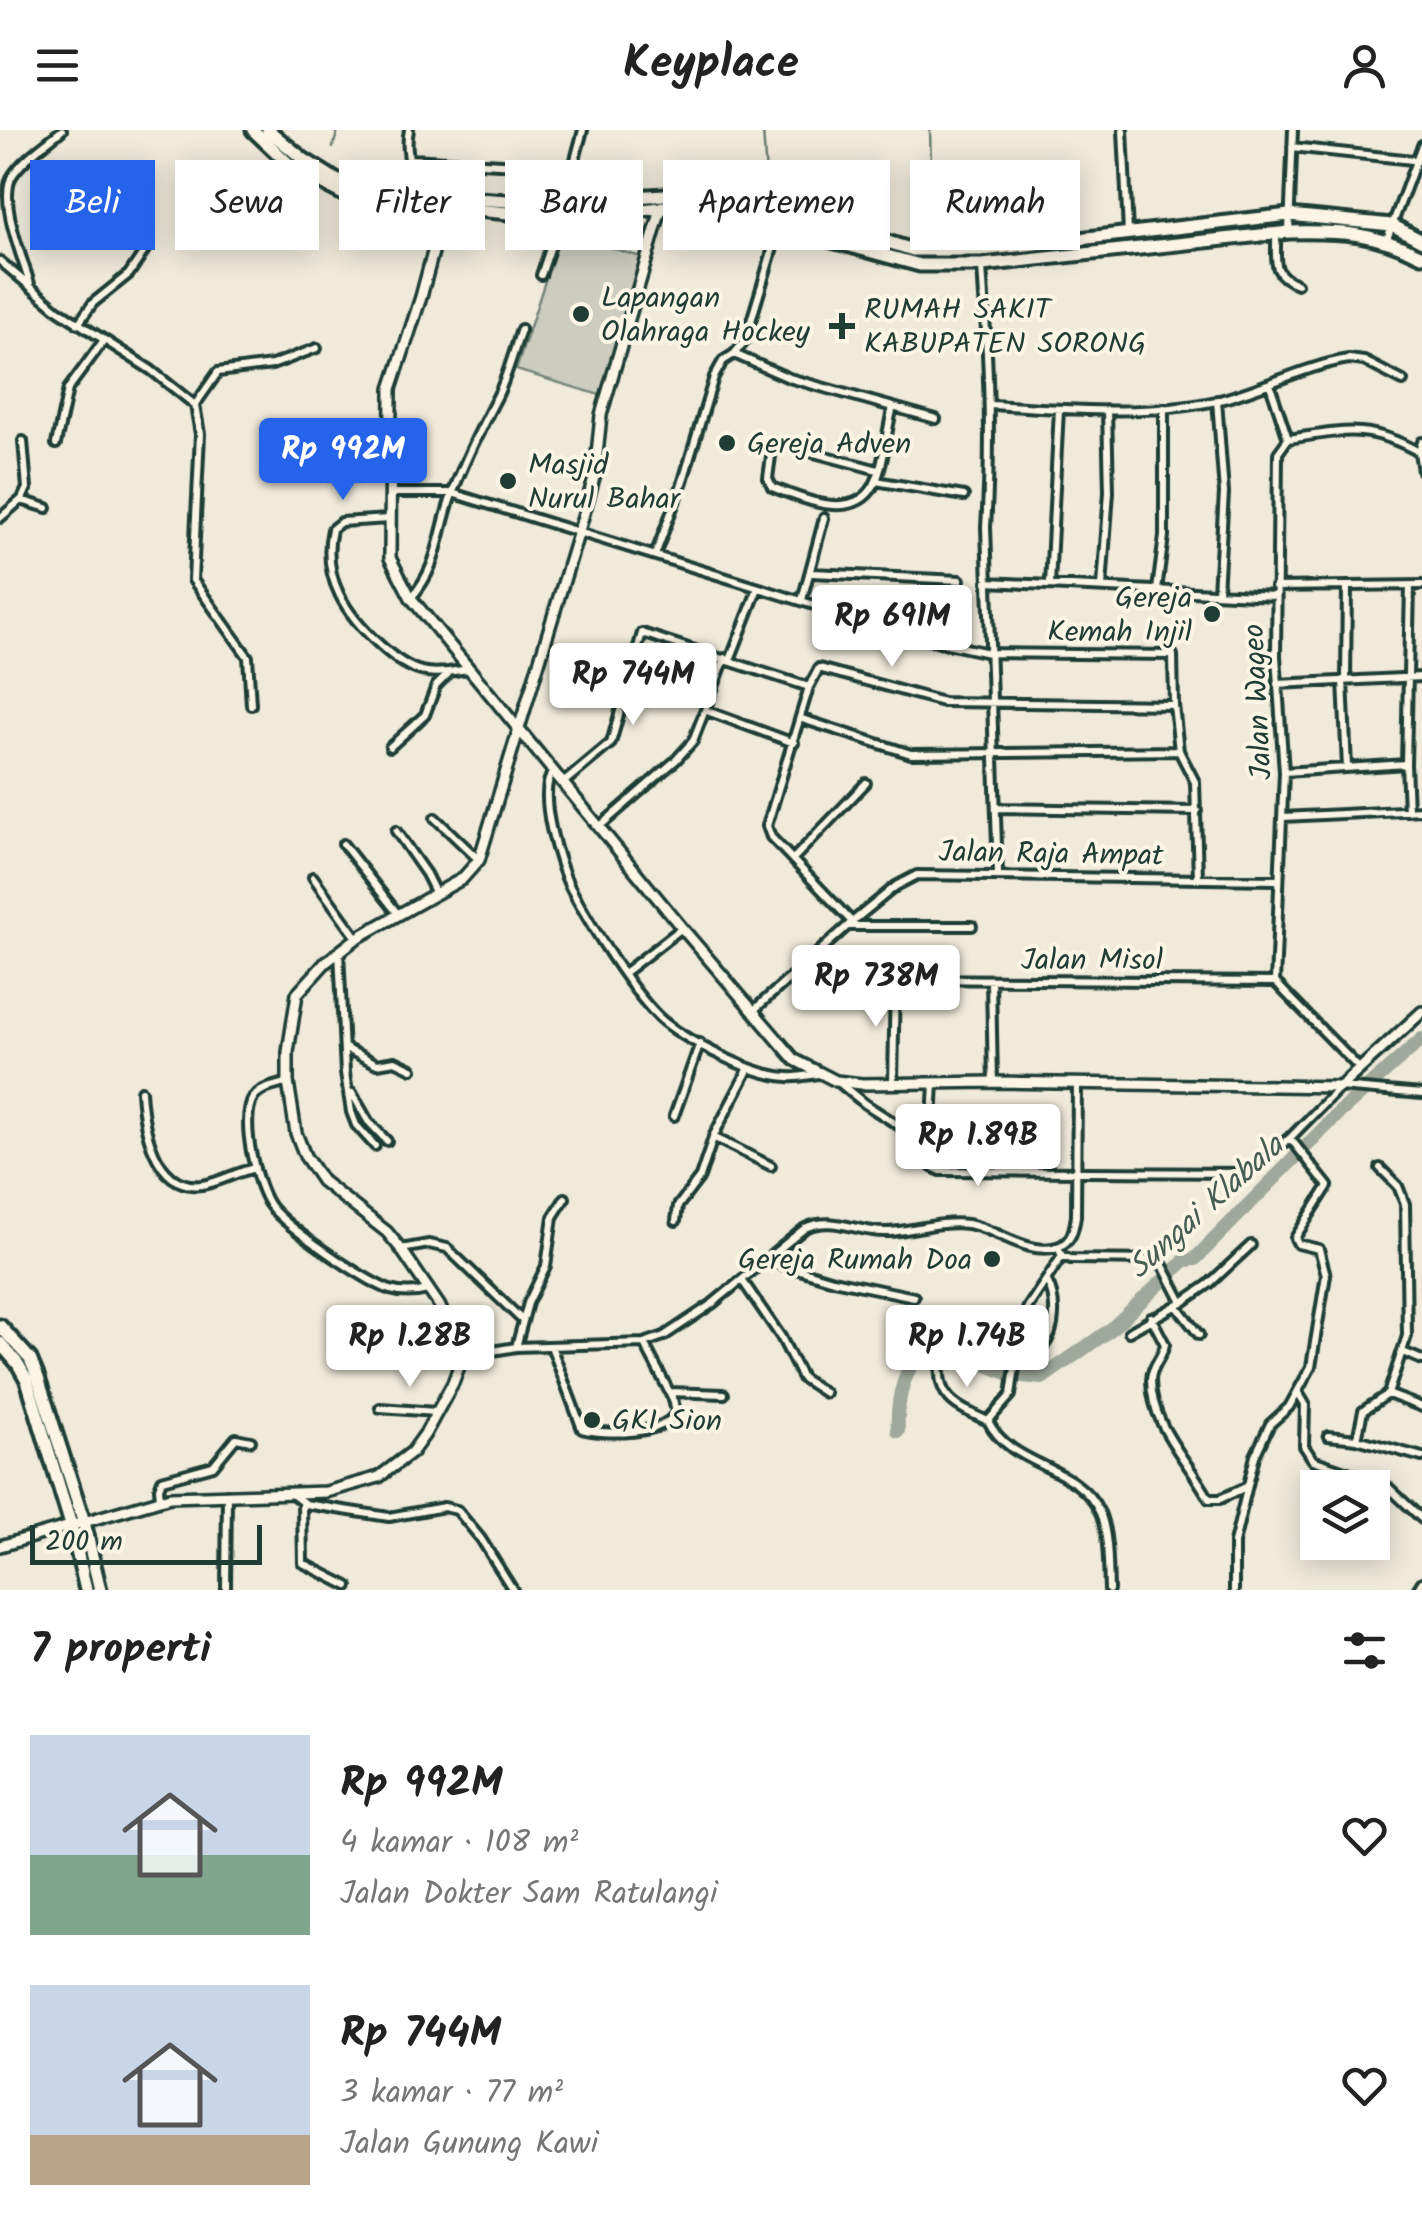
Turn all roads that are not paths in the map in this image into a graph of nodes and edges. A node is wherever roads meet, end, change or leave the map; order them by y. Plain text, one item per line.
1 (62, 130) edge
2 (252, 130) edge
3 (268, 130) edge
4 (409, 130) edge
5 (583, 130) edge
6 (1123, 130) edge
7 (1293, 130) edge
8 (1422, 146) edge
9 (1292, 147) junction
10 (410, 159) joint
11 (575, 160) edge
12 (1418, 160) edge
13 (505, 164) edge
14 (339, 181) edge
15 (339, 193) edge
16 (663, 203) edge
17 (662, 208) junction
18 (643, 210) edge
19 (1289, 215) junction
20 (1392, 224) junction
21 (1282, 232) junction
22 (1128, 233) junction
23 (1387, 239) junction
24 (1422, 242) edge
25 (890, 244) edge
26 (897, 246) junction
27 (144, 250) dead end
28 (432, 250) edge
29 (549, 250) edge
30 (773, 250) edge
31 (860, 250) edge
32 (1422, 256) edge
33 (0, 261) edge
34 (896, 261) junction
35 (982, 265) junction
36 (541, 275) dead end
37 (1297, 284) dead end
38 (30, 285) junction
39 (78, 324) junction
40 (521, 329) dead end
41 (104, 340) junction
42 (317, 348) dead end
43 (734, 354) junction
44 (1403, 381) dead end
45 (1270, 385) junction
46 (1218, 400) junction
47 (991, 404) junction
48 (194, 406) junction
49 (890, 406) junction
50 (1164, 408) junction
51 (1060, 409) junction
52 (1107, 410) junction
53 (936, 419) dead end
54 (1288, 439) junction
55 (22, 441) dead end
56 (1422, 442) edge
57 (56, 444) dead end
58 (1419, 452) junction
59 (878, 470) junction
60 (1422, 471) edge
61 (876, 480) junction
62 (389, 493) junction
63 (452, 494) junction
64 (964, 496) dead end
65 (21, 500) junction
66 (47, 508) dead end
67 (0, 518) edge
68 (389, 518) junction
69 (824, 518) dead end
70 (579, 531) junction
71 (655, 555) junction
72 (812, 573) junction
73 (960, 580) dead end
74 (988, 582) junction
75 (1050, 585) junction
76 (1422, 585) edge
77 (1410, 586) junction
78 (1102, 587) junction
79 (758, 588) junction
80 (1347, 588) junction
81 (1157, 590) junction
82 (1218, 592) junction
83 (1275, 592) junction
84 (411, 598) junction
85 (802, 600) junction
86 (990, 653) junction
87 (727, 659) junction
88 (470, 668) junction
89 (450, 672) junction
90 (1407, 677) junction
91 (1422, 677) edge
92 (1344, 679) junction
93 (1277, 684) junction
94 (809, 687) junction
95 (991, 701) junction
96 (251, 705) dead end
97 (1174, 705) junction
98 (707, 711) junction
99 (802, 720) junction
100 (519, 730) junction
101 (794, 743) junction
102 (390, 747) dead end
103 (993, 752) junction
104 (1179, 752) junction
105 (1406, 764) junction
106 (1346, 768) junction
107 (553, 772) junction
108 (1284, 772) junction
109 (563, 783) junction
110 (866, 783) dead end
111 (996, 808) junction
112 (1422, 810) edge
113 (1197, 811) junction
114 (1408, 811) junction
115 (1282, 817) junction
116 (435, 818) dead end
117 (599, 826) junction
118 (396, 831) dead end
119 (343, 844) dead end
120 (793, 859) junction
121 (479, 860) junction
122 (998, 874) junction
123 (312, 877) dead end
124 (1198, 878) junction
125 (1277, 880) junction
126 (436, 894) junction
127 (398, 914) junction
128 (850, 924) junction
129 (972, 926) dead end
130 (682, 928) junction
131 (358, 938) junction
132 (339, 951) junction
133 (624, 972) junction
134 (789, 978) junction
135 (896, 979) junction
136 (991, 980) junction
137 (1274, 982) junction
138 (754, 1010) junction
139 (1422, 1012) edge
140 (700, 1042) junction
141 (344, 1047) junction
142 (748, 1068) junction
143 (1358, 1068) junction
144 (412, 1069) dead end
145 (819, 1074) junction
146 (836, 1080) junction
147 (288, 1082) junction
148 (993, 1082) junction
149 (893, 1083) junction
150 (934, 1083) junction
151 (1077, 1083) junction
152 (1340, 1086) junction
153 (349, 1087) junction
154 (141, 1090) dead end
155 (1422, 1094) edge
156 (674, 1116) dead end
157 (713, 1137) junction
158 (387, 1141) dead end
159 (1292, 1142) junction
160 (375, 1146) dead end
161 (931, 1146) junction
162 (771, 1166) dead end
163 (254, 1168) junction
164 (1380, 1168) dead end
165 (1076, 1170) junction
166 (565, 1198) dead end
167 (676, 1221) dead end
168 (1251, 1245) dead end
169 (1058, 1247) junction
170 (401, 1249) junction
171 (1062, 1256) junction
172 (766, 1260) junction
173 (742, 1280) junction
174 (1048, 1280) junction
175 (428, 1290) junction
176 (914, 1297) dead end
177 (1179, 1303) junction
178 (1151, 1317) junction
179 (522, 1320) junction
180 (0, 1326) edge
181 (1128, 1332) dead end
182 (1199, 1334) dead end
183 (0, 1343) edge
184 (644, 1343) junction
185 (550, 1346) junction
186 (1043, 1347) dead end
187 (516, 1348) junction
188 (1403, 1352) junction
189 (463, 1356) junction
190 (940, 1359) dead end
191 (1422, 1360) edge
192 (669, 1392) junction
193 (825, 1393) dead end
194 (724, 1394) dead end
195 (1298, 1394) junction
196 (1388, 1394) junction
197 (1422, 1407) edge
198 (380, 1408) dead end
199 (438, 1413) junction
200 (988, 1421) junction
201 (1328, 1436) dead end
202 (1357, 1439) junction
203 (251, 1442) dead end
204 (1422, 1457) edge
205 (1248, 1486) junction
206 (227, 1494) junction
207 (292, 1494) junction
208 (160, 1499) junction
209 (302, 1502) junction
210 (1422, 1520) edge
211 (78, 1524) junction
212 (0, 1546) edge
213 (1422, 1582) edge
214 (348, 1586) dead end
215 (86, 1590) edge
216 (100, 1590) edge
217 (226, 1590) edge
218 (513, 1590) edge
219 (1109, 1590) edge
220 (1234, 1590) edge
221 (1417, 1590) edge

1 - 38 street
2 - 15 highway
3 - 14 highway
4 - 10 street
5 - 11 street
6 - 22 street
7 - 9 street
8 - 12 street
9 - 12 street
9 - 19 street
10 - 13 street
12 - 20 street
16 - 17 street
17 - 18 highway
17 - 70 street
19 - 20 highway
19 - 21 street
19 - 22 highway
20 - 23 street
20 - 24 highway
21 - 23 highway
21 - 35 highway
21 - 37 street
22 - 26 highway
23 - 32 highway
25 - 26 highway
26 - 34 highway
27 - 39 street
28 - 62 street
29 - 36 street
30 - 43 street
31 - 34 highway
33 - 38 street
34 - 35 highway
35 - 47 street
38 - 39 street
39 - 41 street
40 - 63 street
41 - 48 street
41 - 57 street
42 - 48 street
43 - 49 street
43 - 71 street
44 - 45 street
45 - 46 street
45 - 54 street
46 - 50 street
46 - 82 street
47 - 51 street
47 - 74 street
48 - 96 street
49 - 53 street
49 - 59 street
50 - 52 street
50 - 81 street
51 - 52 street
51 - 75 street
52 - 78 street
54 - 58 street
54 - 83 street, Jalan Wageo
55 - 65 street
56 - 58 street
58 - 60 street
59 - 61 street
59 - 61 street
61 - 64 street
62 - 63 street
62 - 68 street
63 - 70 street
63 - 84 street
65 - 66 street
65 - 67 street
68 - 84 street
68 - 89 street
69 - 72 street
70 - 71 street
70 - 100 street
71 - 79 street
72 - 73 street
72 - 85 street
74 - 75 street
74 - 86 street
75 - 78 street
76 - 77 street
77 - 80 street
77 - 90 street
78 - 81 street
79 - 85 street
79 - 87 street
80 - 83 street
80 - 92 street
81 - 82 street
82 - 83 street
83 - 93 street, Jalan Wageo
84 - 88 street
85 - 86 street
86 - 95 street
86 - 97 street
87 - 94 street
87 - 98 street
87 - 109 street
88 - 89 street
88 - 100 street
89 - 102 street
90 - 91 street
90 - 92 street
90 - 105 street
92 - 93 street
92 - 106 street
93 - 108 street, Jalan Wageo
94 - 95 street
94 - 99 street
95 - 97 street
95 - 103 street
97 - 104 street
98 - 101 street
98 - 117 street
99 - 101 street
99 - 103 street
100 - 107 street
100 - 121 street
101 - 120 street
103 - 104 street
103 - 111 street
104 - 113 street
105 - 106 street
105 - 114 street
106 - 108 street
107 - 109 street
107 - 133 street
108 - 115 street, Jalan Wageo
109 - 117 street
110 - 120 street
111 - 113 street
111 - 122 street
112 - 114 street
113 - 124 street
114 - 115 street
115 - 125 street, Jalan Wageo
116 - 121 street
117 - 130 street
118 - 126 street
119 - 127 street
120 - 128 street
121 - 126 street
122 - 124 street, Jalan Raja Ampat
122 - 128 street, Jalan Raja Ampat
123 - 131 street
124 - 125 street, Jalan Raja Ampat
125 - 137 street, Jalan Wageo
126 - 127 street
127 - 131 street
128 - 129 street
128 - 134 street, Jalan Raja Ampat
130 - 133 street
130 - 138 street
131 - 132 street
132 - 141 street
132 - 147 street
133 - 140 street
134 - 135 street, Jalan Misol
134 - 138 street, Jalan Raja Ampat
135 - 136 street, Jalan Misol
135 - 149 street
136 - 137 street, Jalan Misol
136 - 148 street
137 - 143 street
138 - 145 street
139 - 143 street
140 - 142 street
140 - 156 street
141 - 144 street
141 - 153 street
142 - 145 street
142 - 157 street
143 - 152 street
145 - 146 street
146 - 149 street
146 - 161 street
147 - 163 street
147 - 170 street
148 - 150 street
148 - 151 street
149 - 150 street
150 - 161 street
151 - 152 street
151 - 165 street
152 - 155 street
152 - 159 street
153 - 158 street
153 - 160 street
154 - 163 street
157 - 162 street
157 - 167 street
159 - 165 street
159 - 195 street
161 - 165 street
163 - 175 street
164 - 188 street
165 - 169 street
166 - 179 street
168 - 177 street
169 - 171 street
169 - 172 street
170 - 175 street
170 - 179 street
171 - 174 street
171 - 177 street
172 - 173 street
172 - 176 street
173 - 184 street
173 - 193 street
174 - 186 street
174 - 200 street
175 - 189 street
177 - 178 street
177 - 182 street
178 - 181 street
178 - 205 street
179 - 187 street
180 - 211 highway
183 - 211 highway
184 - 185 street
184 - 192 street
185 - 187 street
185 - 192 street
187 - 189 street
188 - 191 street
188 - 196 street
189 - 199 street
190 - 200 street
192 - 194 street
195 - 205 street
195 - 210 street
196 - 197 street
196 - 202 street
198 - 199 street
199 - 207 street
200 - 219 street
201 - 202 street
202 - 204 street
203 - 208 street
205 - 220 street
206 - 207 street
206 - 208 street
206 - 217 street
207 - 209 street
208 - 211 street
209 - 214 street
209 - 218 street
211 - 212 street
211 - 215 highway
211 - 216 highway
213 - 221 street

